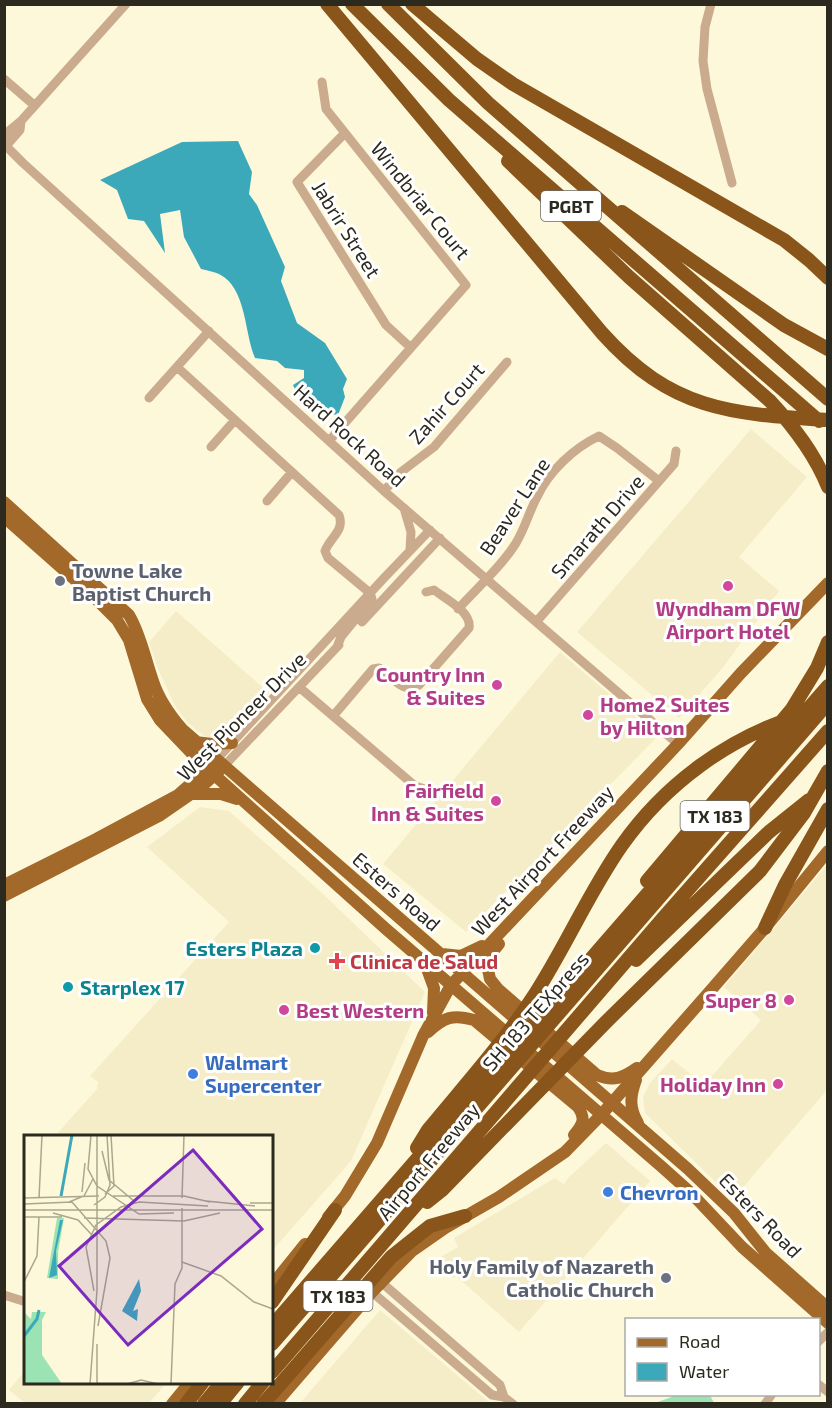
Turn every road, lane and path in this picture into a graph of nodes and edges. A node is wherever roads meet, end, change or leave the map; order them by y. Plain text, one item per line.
1 (126, 4) edge
2 (327, 4) edge
3 (352, 4) edge
4 (388, 4) edge
5 (412, 4) edge
6 (711, 4) edge
7 (4, 79) edge
8 (322, 82) dead end
9 (34, 105) junction
10 (21, 121) junction
11 (476, 123) junction
12 (345, 133) junction
13 (4, 135) edge
14 (5, 145) edge
15 (732, 183) dead end
16 (585, 188) junction
17 (828, 278) edge
18 (209, 331) junction
19 (411, 347) junction
20 (828, 349) edge
21 (507, 362) dead end
22 (177, 367) junction
23 (149, 398) dead end
24 (828, 399) edge
25 (235, 420) junction
26 (828, 420) edge
27 (828, 428) edge
28 (329, 441) junction
29 (211, 447) dead end
30 (676, 451) dead end
31 (292, 472) junction
32 (659, 482) junction
33 (828, 487) edge
34 (384, 491) junction
35 (267, 501) dead end
36 (4, 502) edge
37 (404, 508) junction
38 (13, 519) edge
39 (430, 530) junction
40 (440, 538) junction
41 (410, 550) junction
42 (486, 578) junction
43 (828, 583) edge
44 (426, 592) dead end
45 (370, 593) junction
46 (458, 609) junction
47 (537, 621) junction
48 (828, 642) edge
49 (337, 647) junction
50 (302, 667) junction
51 (828, 686) edge
52 (299, 687) junction
53 (828, 703) edge
54 (280, 707) junction
55 (828, 708) edge
56 (828, 714) edge
57 (334, 715) junction
58 (828, 731) edge
59 (232, 743) junction
60 (678, 744) junction
61 (193, 747) junction
62 (220, 762) junction
63 (828, 771) edge
64 (211, 772) junction
65 (828, 787) edge
66 (425, 789) dead end
67 (190, 791) junction
68 (240, 800) junction
69 (828, 809) edge
70 (589, 838) junction
71 (828, 850) edge
72 (325, 855) junction
73 (315, 866) junction
74 (358, 883) junction
75 (4, 885) edge
76 (4, 896) edge
77 (397, 917) junction
78 (765, 928) junction
79 (386, 930) junction
80 (493, 939) junction
81 (602, 946) junction
82 (438, 952) junction
83 (424, 962) junction
84 (462, 973) junction
85 (609, 981) junction
86 (451, 985) junction
87 (495, 994) junction
88 (478, 1017) junction
89 (432, 1018) junction
90 (423, 1036) junction
91 (655, 1054) junction
92 (641, 1070) junction
93 (593, 1079) junction
94 (574, 1097) junction
95 (612, 1104) junction
96 (602, 1114) junction
97 (623, 1134) junction
98 (649, 1135) junction
99 (565, 1152) junction
100 (389, 1191) junction
101 (335, 1210) junction
102 (465, 1216) junction
103 (404, 1220) junction
104 (381, 1282) junction
105 (273, 1284) edge
106 (372, 1292) junction
107 (4, 1295) edge
108 (24, 1301) edge
109 (273, 1301) edge
110 (828, 1308) edge
111 (828, 1323) edge
112 (273, 1325) edge
113 (273, 1343) edge
114 (273, 1352) edge
115 (273, 1371) edge
116 (200, 1384) edge
117 (221, 1384) edge
118 (237, 1384) edge
119 (245, 1384) edge
120 (262, 1384) edge
121 (184, 1390) edge
122 (504, 1397) junction
123 (172, 1404) edge
124 (204, 1404) edge
125 (220, 1404) edge
126 (228, 1404) edge
127 (245, 1404) edge
128 (263, 1404) edge
129 (274, 1404) edge
130 (513, 1404) edge

1 - 9 street
2 - 26 highway
3 - 11 highway, PGBT
4 - 16 highway, PGBT
5 - 17 highway
6 - 15 street
7 - 9 street
8 - 12 street, Windbriar Court
9 - 10 street
10 - 13 street
10 - 14 street
11 - 27 highway, PGBT
11 - 33 highway
12 - 19 street, Jabrir Street
12 - 19 street, Windbriar Court
14 - 18 street, Hard Rock Road
16 - 20 highway
16 - 24 highway, PGBT
18 - 22 street
18 - 28 street, Hard Rock Road
19 - 28 street, Windbriar Court
21 - 34 street, Zahir Court
22 - 23 street
22 - 25 street
25 - 29 street
25 - 31 street
28 - 34 street, Hard Rock Road
30 - 32 street, Smarath Drive
31 - 35 street
31 - 45 street
32 - 42 street, Beaver Lane
32 - 47 street, Smarath Drive
34 - 37 street, Hard Rock Road
36 - 38 main road, Esters Road
37 - 39 street, Hard Rock Road
37 - 41 street
38 - 61 main road, Esters Road
39 - 40 street, Hard Rock Road
39 - 41 street, West Pioneer Drive
40 - 42 street, Hard Rock Road
40 - 49 street, West Pioneer Drive
41 - 45 street, West Pioneer Drive
42 - 46 street
42 - 47 street, Hard Rock Road
43 - 60 main road, West Airport Freeway
44 - 46 street
45 - 49 street
45 - 50 street, West Pioneer Drive
46 - 57 street
47 - 60 street, Hard Rock Road
48 - 81 highway
49 - 52 street, West Pioneer Drive
50 - 54 street
50 - 59 street, West Pioneer Drive
51 - 81 highway, Airport Freeway / TX 183
52 - 54 street, West Pioneer Drive
52 - 57 street
53 - 113 highway, SH 183 TEXpress
54 - 62 street, West Pioneer Drive
55 - 100 highway
56 - 114 highway, SH 183 TEXpress
57 - 66 street
58 - 85 highway, Airport Freeway / TX 183
59 - 61 main road
59 - 62 street, West Pioneer Drive
60 - 70 main road, West Airport Freeway
61 - 62 main road, Esters Road
61 - 64 main road, Esters Road
61 - 67 main road
62 - 64 main road, West Pioneer Drive
62 - 72 main road, Esters Road
63 - 103 highway
64 - 67 main road, West Pioneer Drive
64 - 68 main road, Esters Road
65 - 85 highway
67 - 68 main road
67 - 75 main road, West Pioneer Drive
67 - 76 main road, West Pioneer Drive
68 - 73 main road, Esters Road
69 - 78 highway
70 - 80 main road, West Airport Freeway
70 - 87 main road
71 - 78 main road
72 - 73 main road
72 - 74 main road, Esters Road
73 - 74 main road
73 - 79 main road, Esters Road
74 - 77 main road, Esters Road
77 - 79 main road
77 - 82 main road, Esters Road
78 - 91 main road
79 - 82 main road
79 - 83 main road, Esters Road
80 - 82 main road
80 - 84 main road, West Airport Freeway
81 - 100 highway, Airport Freeway / TX 183
82 - 84 main road, Esters Road
83 - 86 main road, Esters Road
83 - 89 main road
84 - 86 main road, West Airport Freeway
84 - 87 main road, Esters Road
85 - 103 highway, Airport Freeway / TX 183
86 - 88 main road, Esters Road
86 - 89 main road, West Airport Freeway
87 - 93 main road, Esters Road
88 - 90 main road
88 - 94 main road, Esters Road
89 - 90 main road, West Airport Freeway
90 - 101 main road, West Airport Freeway
91 - 92 main road
91 - 93 main road
92 - 95 main road
92 - 98 main road
93 - 95 main road, Esters Road
94 - 96 main road, Esters Road
94 - 99 main road
95 - 96 main road
95 - 98 main road, Esters Road
96 - 97 main road, Esters Road
96 - 99 main road
97 - 99 main road
97 - 111 main road, Esters Road
98 - 110 main road, Esters Road
99 - 102 main road
100 - 112 highway, Airport Freeway / TX 183
101 - 105 main road, West Airport Freeway
101 - 109 highway
102 - 104 main road
102 - 128 highway
103 - 115 highway, Airport Freeway / TX 183
104 - 106 main road
104 - 122 street
106 - 122 street
106 - 129 main road
107 - 108 street
116 - 121 highway
117 - 124 highway
118 - 125 highway
119 - 126 highway
120 - 127 highway
121 - 123 main road
122 - 130 street

